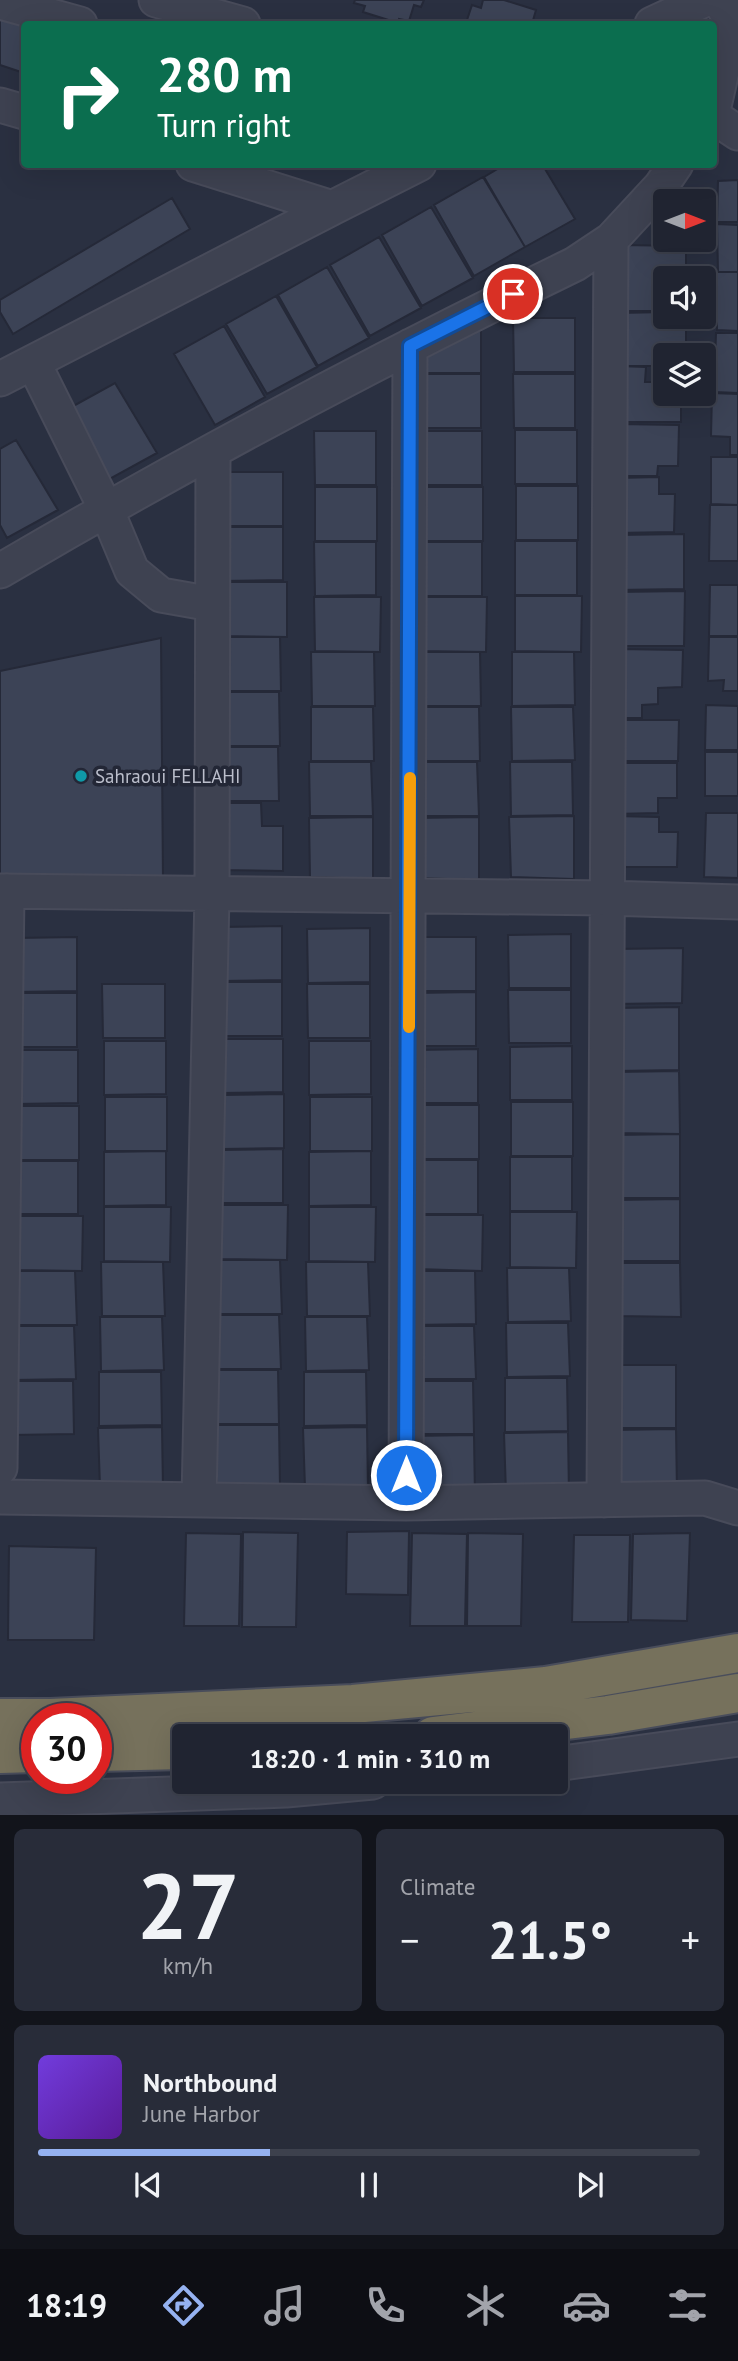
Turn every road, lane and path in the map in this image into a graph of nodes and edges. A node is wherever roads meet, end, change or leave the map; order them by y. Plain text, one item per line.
1 (84, 0) edge
2 (156, 0) edge
3 (704, 0) edge
4 (0, 2) edge
5 (726, 19) edge
6 (68, 21) edge
7 (80, 21) edge
8 (232, 21) edge
9 (658, 21) edge
10 (717, 84) edge
11 (0, 105) edge
12 (21, 111) edge
13 (717, 119) edge
14 (738, 133) edge
15 (206, 168) edge
16 (411, 168) edge
17 (673, 168) edge
18 (332, 208) junction
19 (611, 240) junction
20 (410, 346) junction
21 (33, 362) junction
22 (0, 379) edge
23 (213, 452) junction
24 (106, 509) junction
25 (0, 571) edge
26 (212, 604) junction
27 (4, 891) edge
28 (212, 894) junction
29 (410, 896) junction
30 (607, 898) junction
31 (738, 902) edge
32 (2, 1098) edge
33 (1, 1293) edge
34 (0, 1468) edge
35 (0, 1497) edge
36 (199, 1500) junction
37 (604, 1500) junction
38 (406, 1503) junction
39 (738, 1508) edge
40 (738, 1653) edge
41 (738, 1693) edge
42 (0, 1718) edge
43 (533, 1724) edge
44 (738, 1739) edge
45 (172, 1750) edge
46 (112, 1752) edge
47 (21, 1753) edge
48 (0, 1754) edge
49 (568, 1761) edge
50 (172, 1794) edge
51 (0, 1800) edge

1 - 7 street
2 - 8 street
3 - 9 street
4 - 6 street
5 - 10 street
11 - 12 street
13 - 14 street
15 - 18 street
16 - 18 street
17 - 19 street
18 - 21 street
19 - 20 street
19 - 30 street
20 - 23 street
20 - 29 street
21 - 22 street
21 - 24 street
23 - 24 street
23 - 26 street
24 - 25 street
24 - 26 street
26 - 28 street
27 - 28 street
27 - 32 street
28 - 29 street
28 - 36 street
29 - 30 street
29 - 38 street
30 - 31 street
30 - 37 street
32 - 33 street
33 - 34 street
35 - 36 street
36 - 38 street
37 - 38 street
37 - 39 street
40 - 42 highway
41 - 43 highway
44 - 49 street
45 - 46 highway
47 - 48 highway
50 - 51 street

